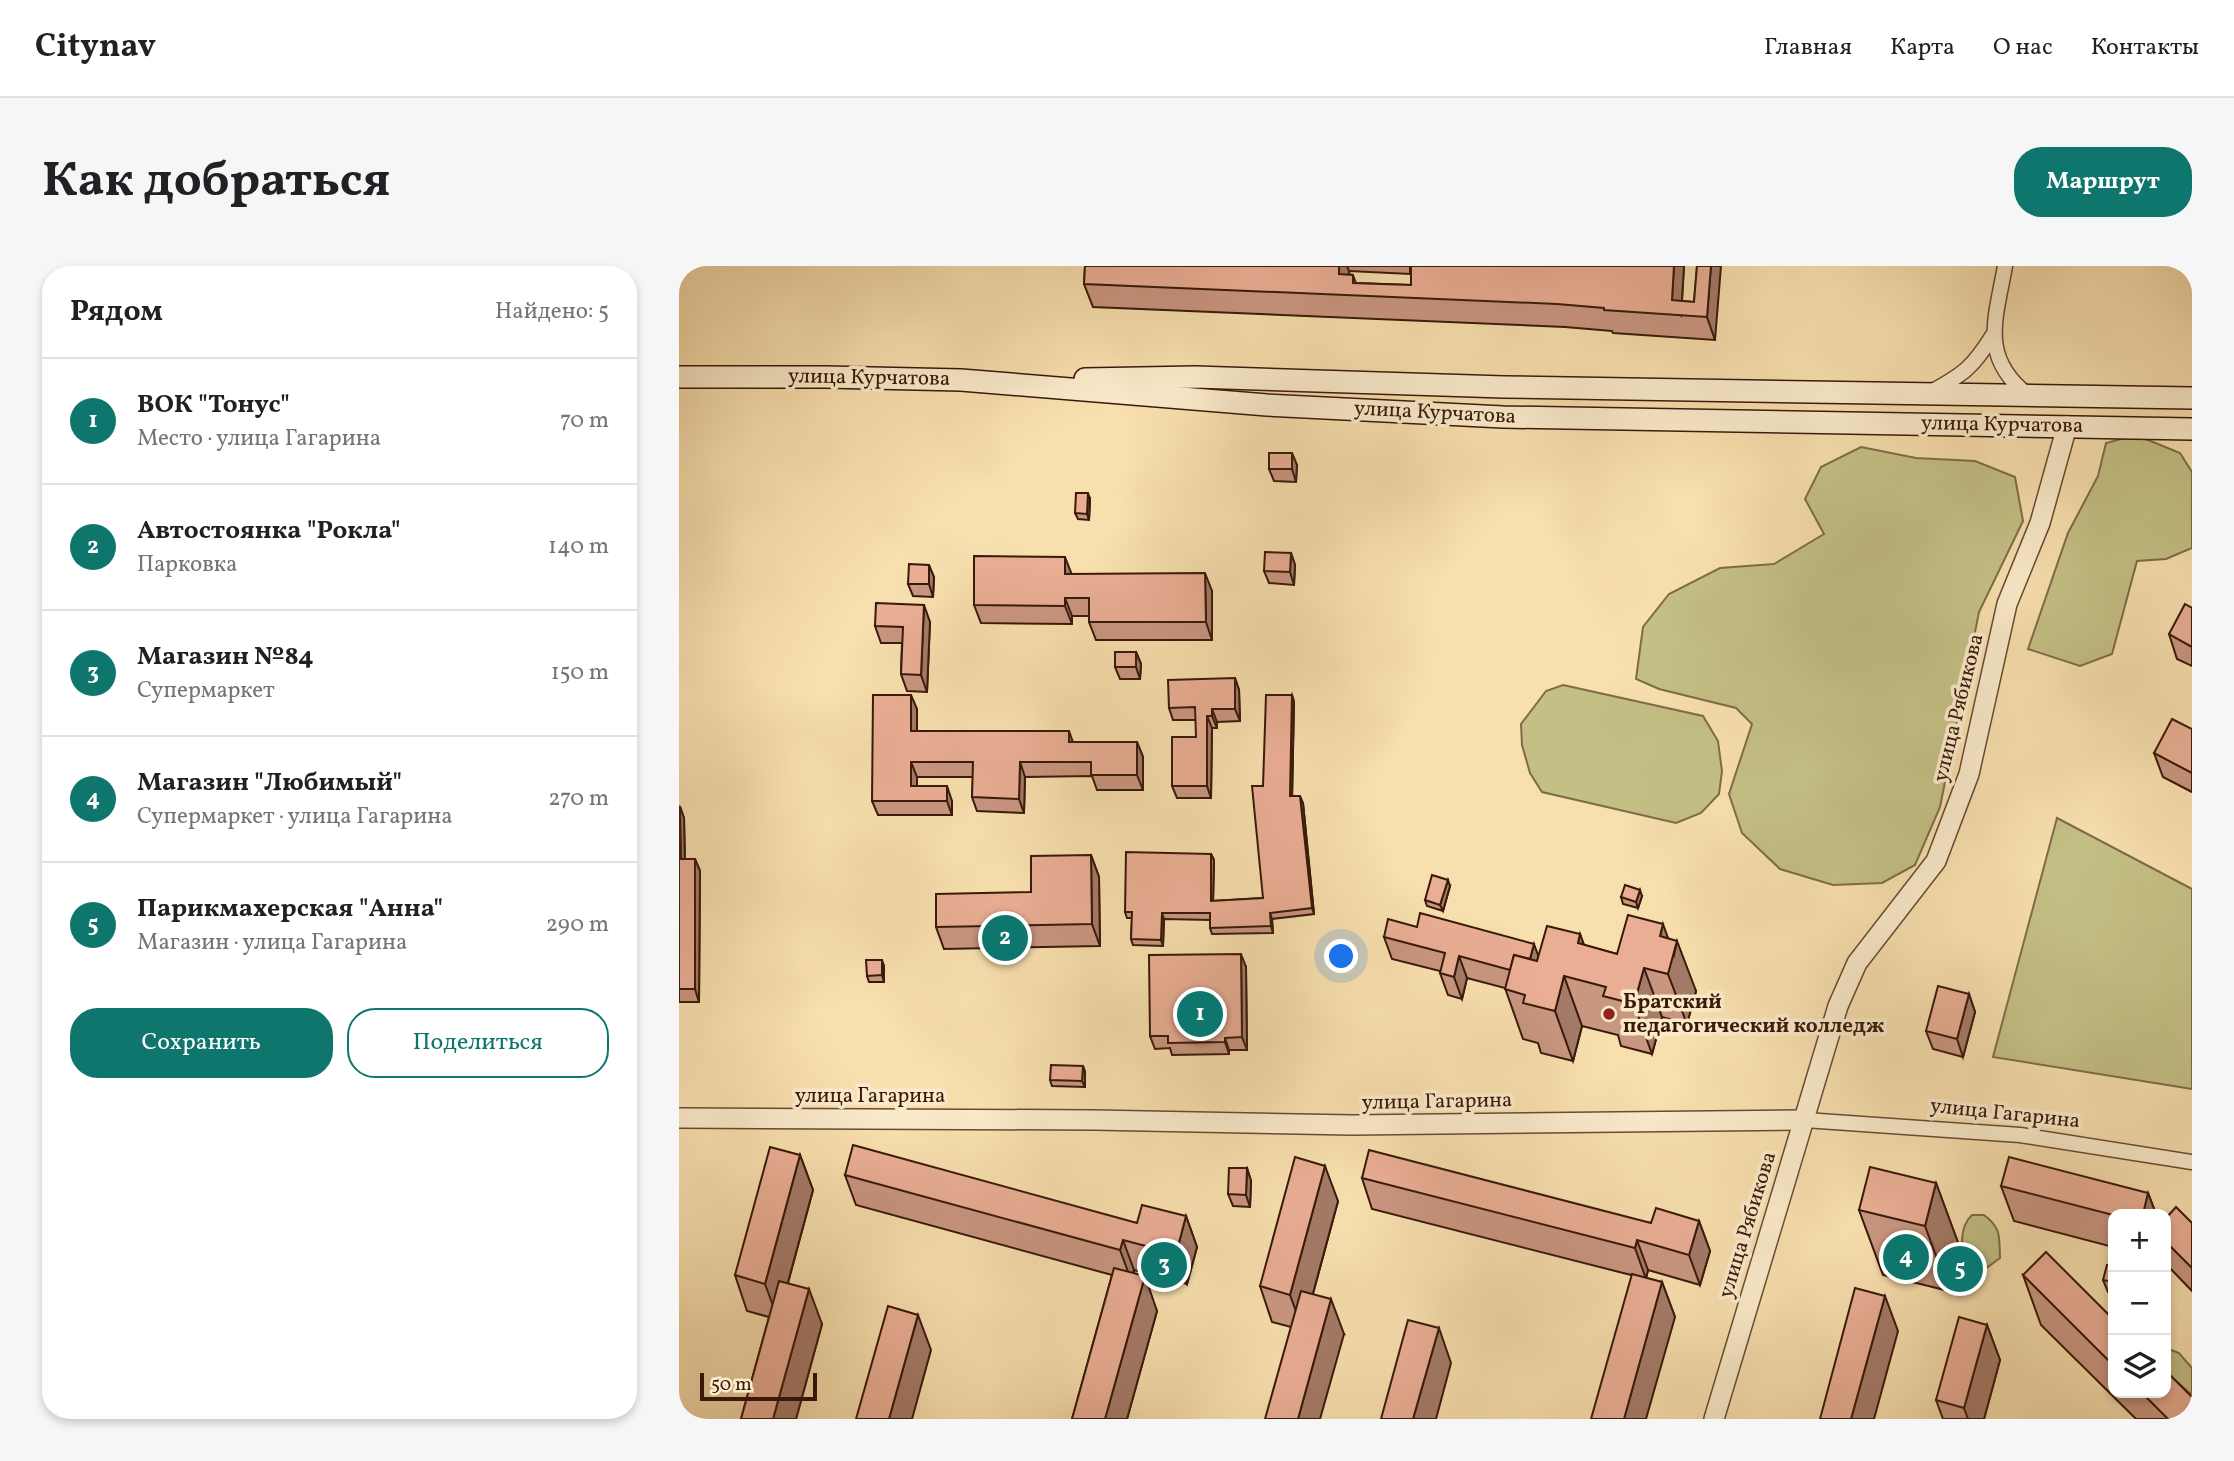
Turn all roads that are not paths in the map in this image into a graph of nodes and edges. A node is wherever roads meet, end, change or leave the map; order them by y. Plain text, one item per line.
1 (2005, 266) edge
2 (1993, 335) junction
3 (679, 377) edge
4 (961, 380) junction
5 (1504, 387) junction
6 (1928, 393) junction
7 (2028, 395) junction
8 (2192, 398) edge
9 (1503, 417) junction
10 (2067, 426) junction
11 (2192, 429) edge
12 (679, 1118) edge
13 (1805, 1120) junction
14 (2192, 1162) edge
15 (1714, 1419) edge

1 - 2 street
2 - 6 street
2 - 7 street
3 - 4 main road, улица Курчатова
4 - 5 main road
4 - 9 main road, улица Курчатова
5 - 6 main road
5 - 9 main road
6 - 7 main road
7 - 8 main road
9 - 10 main road, улица Курчатова
10 - 11 main road, улица Курчатова
10 - 13 street, улица Рябикова
12 - 13 street, улица Гагарина
13 - 14 street, улица Гагарина
13 - 15 street, улица Рябикова

